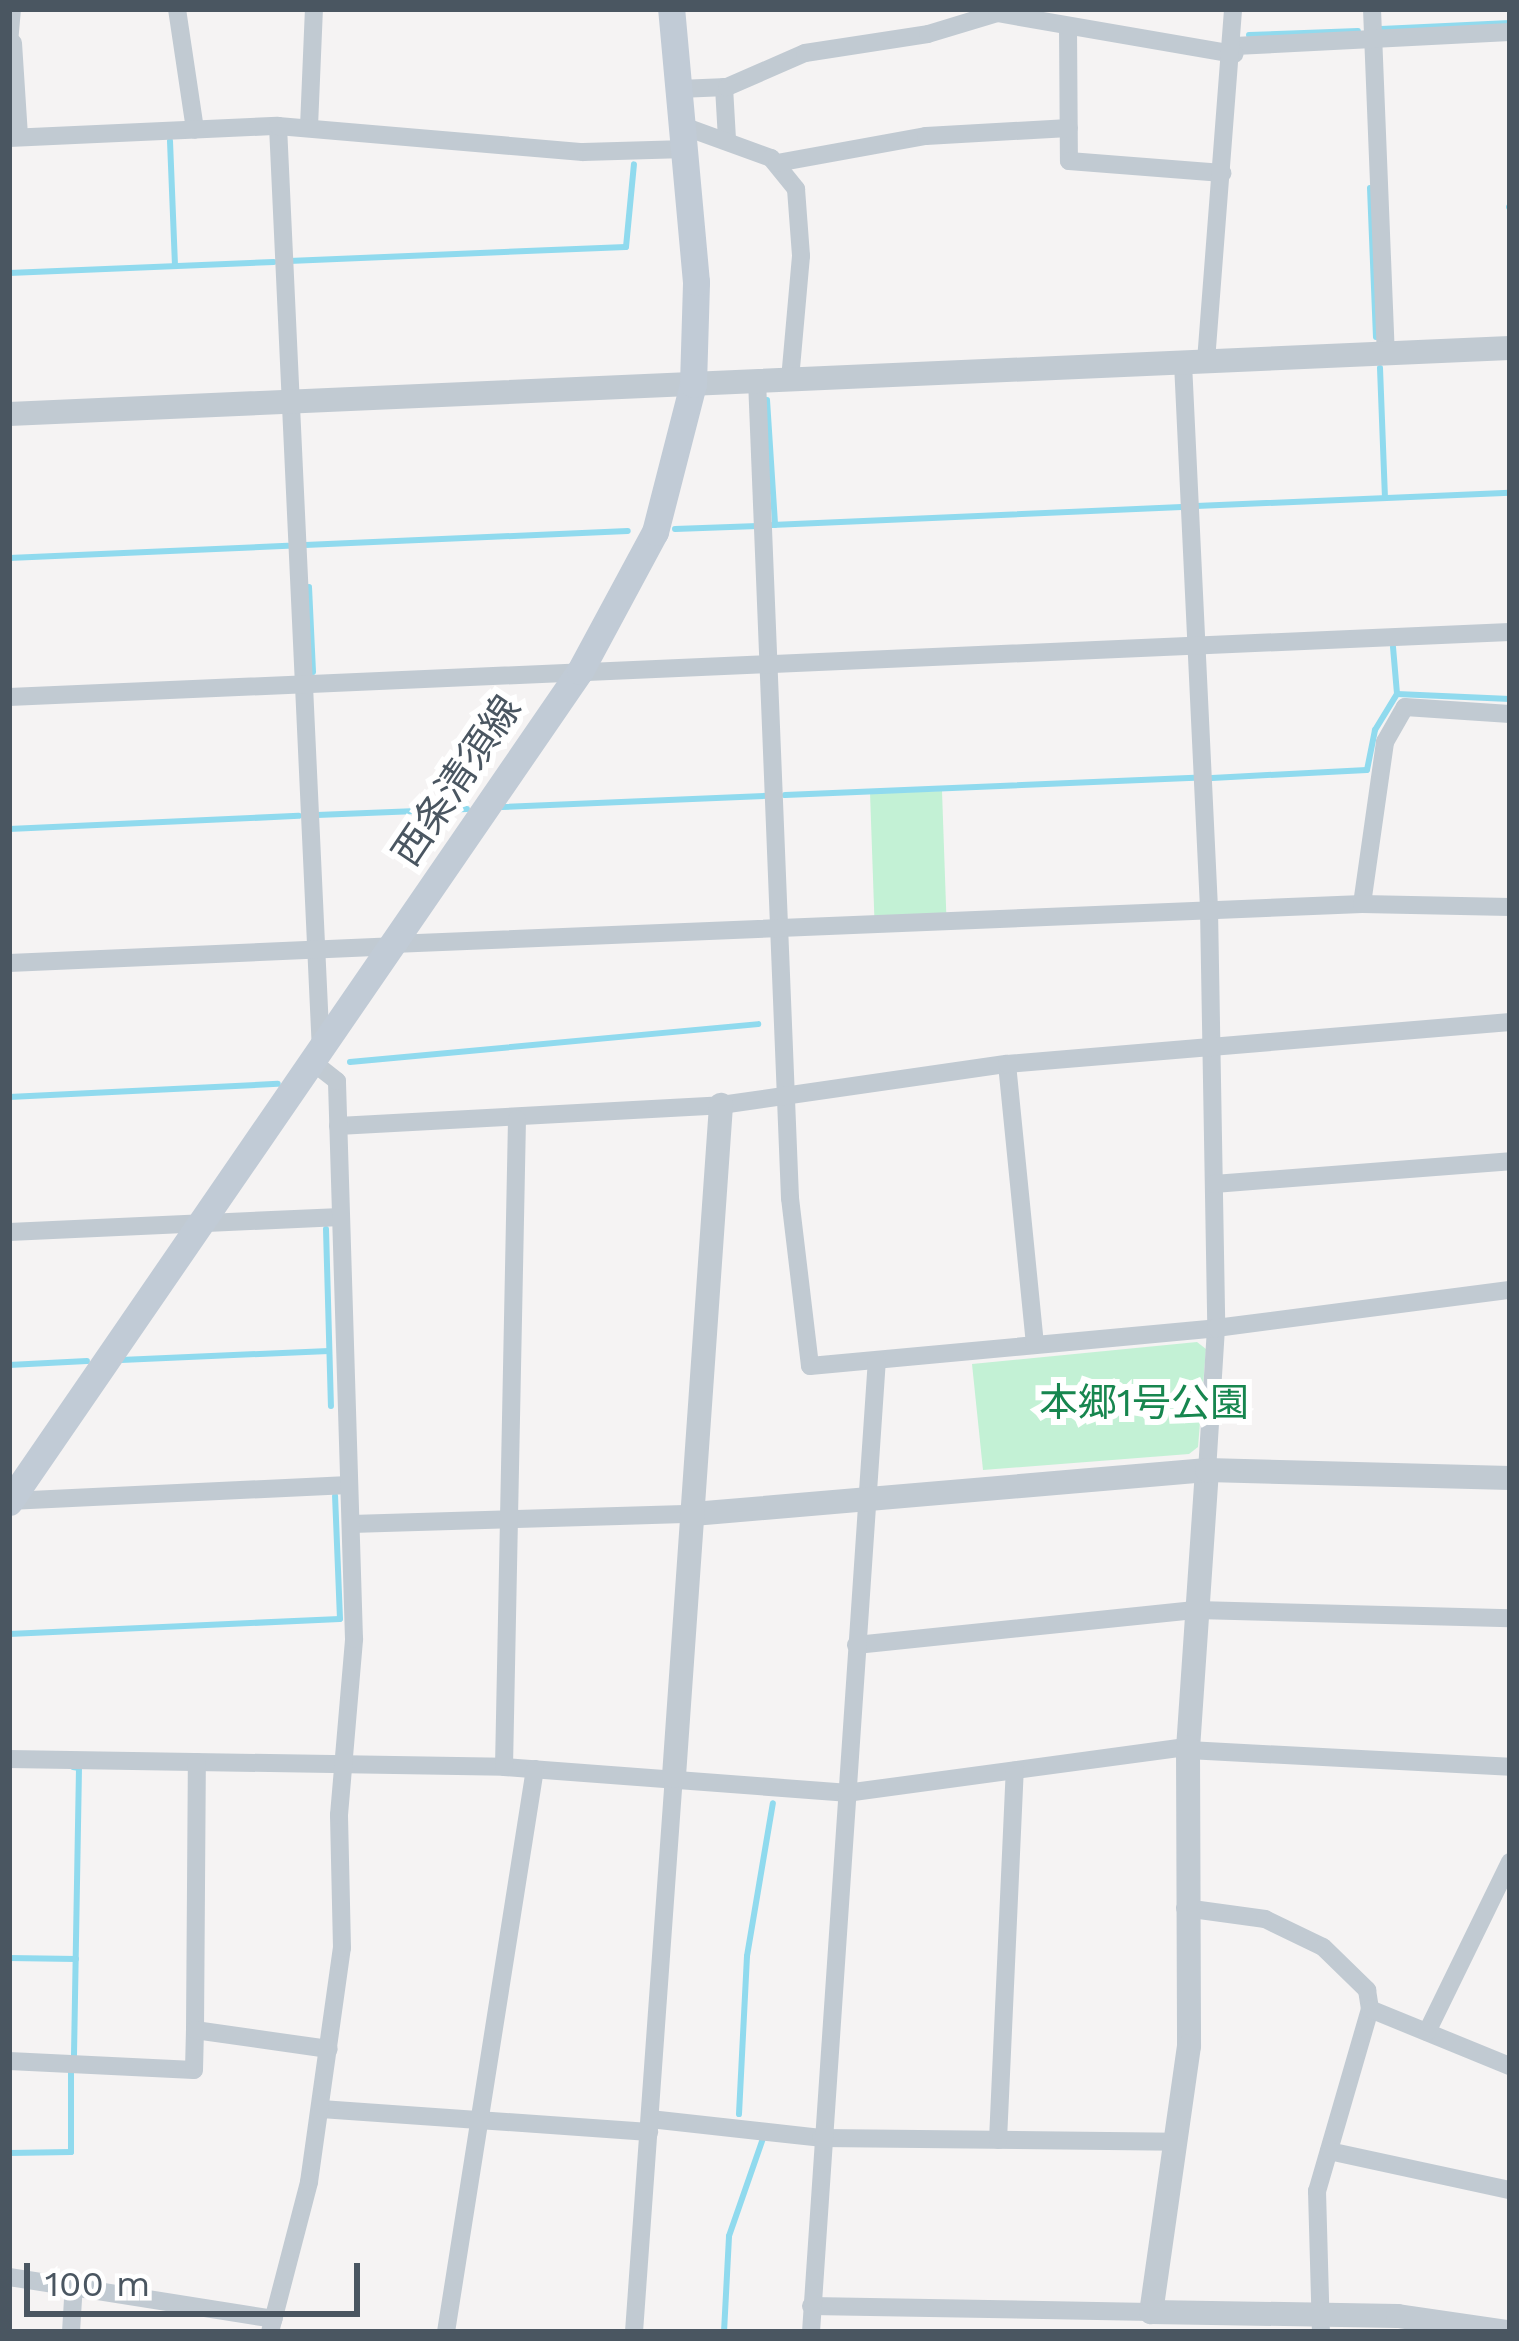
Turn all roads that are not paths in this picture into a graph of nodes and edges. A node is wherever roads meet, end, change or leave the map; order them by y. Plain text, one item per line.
1 (11, 9) edge
2 (176, 9) edge
3 (314, 9) edge
4 (671, 9) edge
5 (1233, 9) edge
6 (1372, 9) edge
7 (996, 11) edge
8 (1068, 28) junction
9 (1510, 32) edge
10 (1374, 39) junction
11 (11, 43) edge
12 (1234, 50) junction
13 (724, 87) junction
14 (679, 89) junction
15 (278, 126) junction
16 (309, 127) junction
17 (1069, 128) junction
18 (195, 130) junction
19 (14, 138) edge
20 (685, 138) junction
21 (727, 139) junction
22 (777, 163) junction
23 (1223, 173) junction
24 (1510, 348) edge
25 (1386, 354) junction
26 (1194, 362) junction
27 (790, 379) junction
28 (757, 380) junction
29 (693, 384) junction
30 (289, 401) junction
31 (9, 414) edge
32 (1510, 632) edge
33 (1198, 645) junction
34 (772, 663) junction
35 (580, 671) junction
36 (302, 684) junction
37 (9, 697) edge
38 (1510, 715) edge
39 (1362, 904) junction
40 (1510, 907) edge
41 (1209, 910) junction
42 (785, 928) junction
43 (393, 945) junction
44 (316, 950) junction
45 (9, 963) edge
46 (1510, 1022) edge
47 (1211, 1043) junction
48 (317, 1056) junction
49 (1007, 1064) junction
50 (790, 1095) junction
51 (721, 1105) junction
52 (517, 1119) junction
53 (338, 1126) junction
54 (1510, 1160) edge
55 (1214, 1184) junction
56 (341, 1217) junction
57 (202, 1223) junction
58 (9, 1232) edge
59 (1510, 1289) edge
60 (1216, 1328) junction
61 (1035, 1345) junction
62 (877, 1360) junction
63 (1207, 1470) junction
64 (1510, 1478) edge
65 (350, 1485) junction
66 (867, 1499) junction
67 (9, 1501) edge
68 (693, 1514) junction
69 (512, 1517) junction
70 (351, 1524) junction
71 (1197, 1610) junction
72 (1510, 1618) edge
73 (856, 1645) junction
74 (1189, 1748) junction
75 (9, 1759) edge
76 (197, 1762) junction
77 (343, 1763) junction
78 (504, 1767) junction
79 (1510, 1767) edge
80 (536, 1768) junction
81 (1016, 1770) junction
82 (674, 1776) junction
83 (846, 1793) junction
84 (1510, 1862) edge
85 (1185, 1908) junction
86 (1370, 2009) junction
87 (195, 2030) junction
88 (1427, 2032) junction
89 (329, 2049) junction
90 (9, 2061) edge
91 (1510, 2066) edge
92 (321, 2109) junction
93 (479, 2121) junction
94 (649, 2125) junction
95 (821, 2138) junction
96 (998, 2140) junction
97 (1176, 2142) junction
98 (1329, 2152) junction
99 (1510, 2190) edge
100 (9, 2277) edge
101 (74, 2283) junction
102 (811, 2306) junction
103 (1061, 2310) junction
104 (1151, 2312) junction
105 (1321, 2323) edge
106 (272, 2326) edge
107 (71, 2332) edge
108 (446, 2332) edge
109 (634, 2332) edge
110 (812, 2332) edge
111 (1061, 2332) edge
112 (1508, 2332) edge

1 - 11 street
2 - 18 street
3 - 16 street
4 - 14 main road, 西条清須線
5 - 12 street
6 - 10 street
7 - 8 street
7 - 13 street
8 - 12 street
8 - 17 street
9 - 10 street
10 - 12 street
10 - 25 street
11 - 19 street
12 - 23 street
13 - 14 street
13 - 21 street
14 - 20 main road, 西条清須線
15 - 16 street
15 - 18 street
15 - 30 street
16 - 20 street
17 - 22 street
17 - 23 street
18 - 19 street
20 - 21 street
20 - 29 main road, 西条清須線
21 - 22 street
22 - 27 street
23 - 26 street
24 - 25 street
25 - 26 street
26 - 27 street
26 - 33 street
27 - 28 street
28 - 29 street
28 - 34 street
29 - 30 street
29 - 35 main road, 西条清須線
30 - 31 street
30 - 36 street
32 - 33 street
33 - 34 street
33 - 41 street
34 - 35 street
34 - 42 street
35 - 36 street
35 - 43 main road, 西条清須線
36 - 37 street
36 - 44 street
38 - 39 street
39 - 40 street
39 - 41 street
41 - 42 street
41 - 47 street
42 - 43 street
42 - 50 street
43 - 44 street
43 - 48 main road, 西条清須線
44 - 45 street
44 - 48 street
46 - 47 street
47 - 49 street
47 - 55 street
48 - 53 street
48 - 57 main road, 西条清須線
49 - 50 street
49 - 61 street
50 - 51 street
50 - 62 street
51 - 52 street
51 - 68 street
52 - 53 street
52 - 69 street
53 - 56 street
54 - 55 street
55 - 60 street
56 - 57 street
56 - 65 street
57 - 58 street
57 - 67 main road, 西条清須線
59 - 60 street
60 - 61 street
60 - 63 street
61 - 62 street
62 - 66 street
63 - 64 street
63 - 66 street
63 - 71 street
65 - 67 street
65 - 70 street
66 - 68 street
66 - 73 street
68 - 69 street
68 - 82 street
69 - 70 street
69 - 78 street
70 - 77 street
71 - 72 street
71 - 73 street
71 - 74 street
73 - 83 street
74 - 79 street
74 - 81 street
74 - 85 street
75 - 76 street
76 - 77 street
76 - 87 street
77 - 78 street
77 - 89 street
78 - 80 street
80 - 82 street
80 - 93 street
81 - 83 street
81 - 96 street
82 - 83 street
82 - 94 street
83 - 95 street
84 - 88 street
85 - 86 street
85 - 97 street
86 - 88 street
86 - 98 street
87 - 89 street
87 - 90 street
88 - 91 street
89 - 92 street
92 - 93 street
92 - 106 street
93 - 94 street
93 - 108 street
94 - 95 street
94 - 109 street
95 - 96 street
95 - 102 street
96 - 97 street
97 - 104 street
98 - 99 street
98 - 105 street
100 - 101 street
101 - 106 street
101 - 107 street
102 - 103 street
102 - 110 street
103 - 104 street
103 - 111 street
104 - 105 street
105 - 112 street

